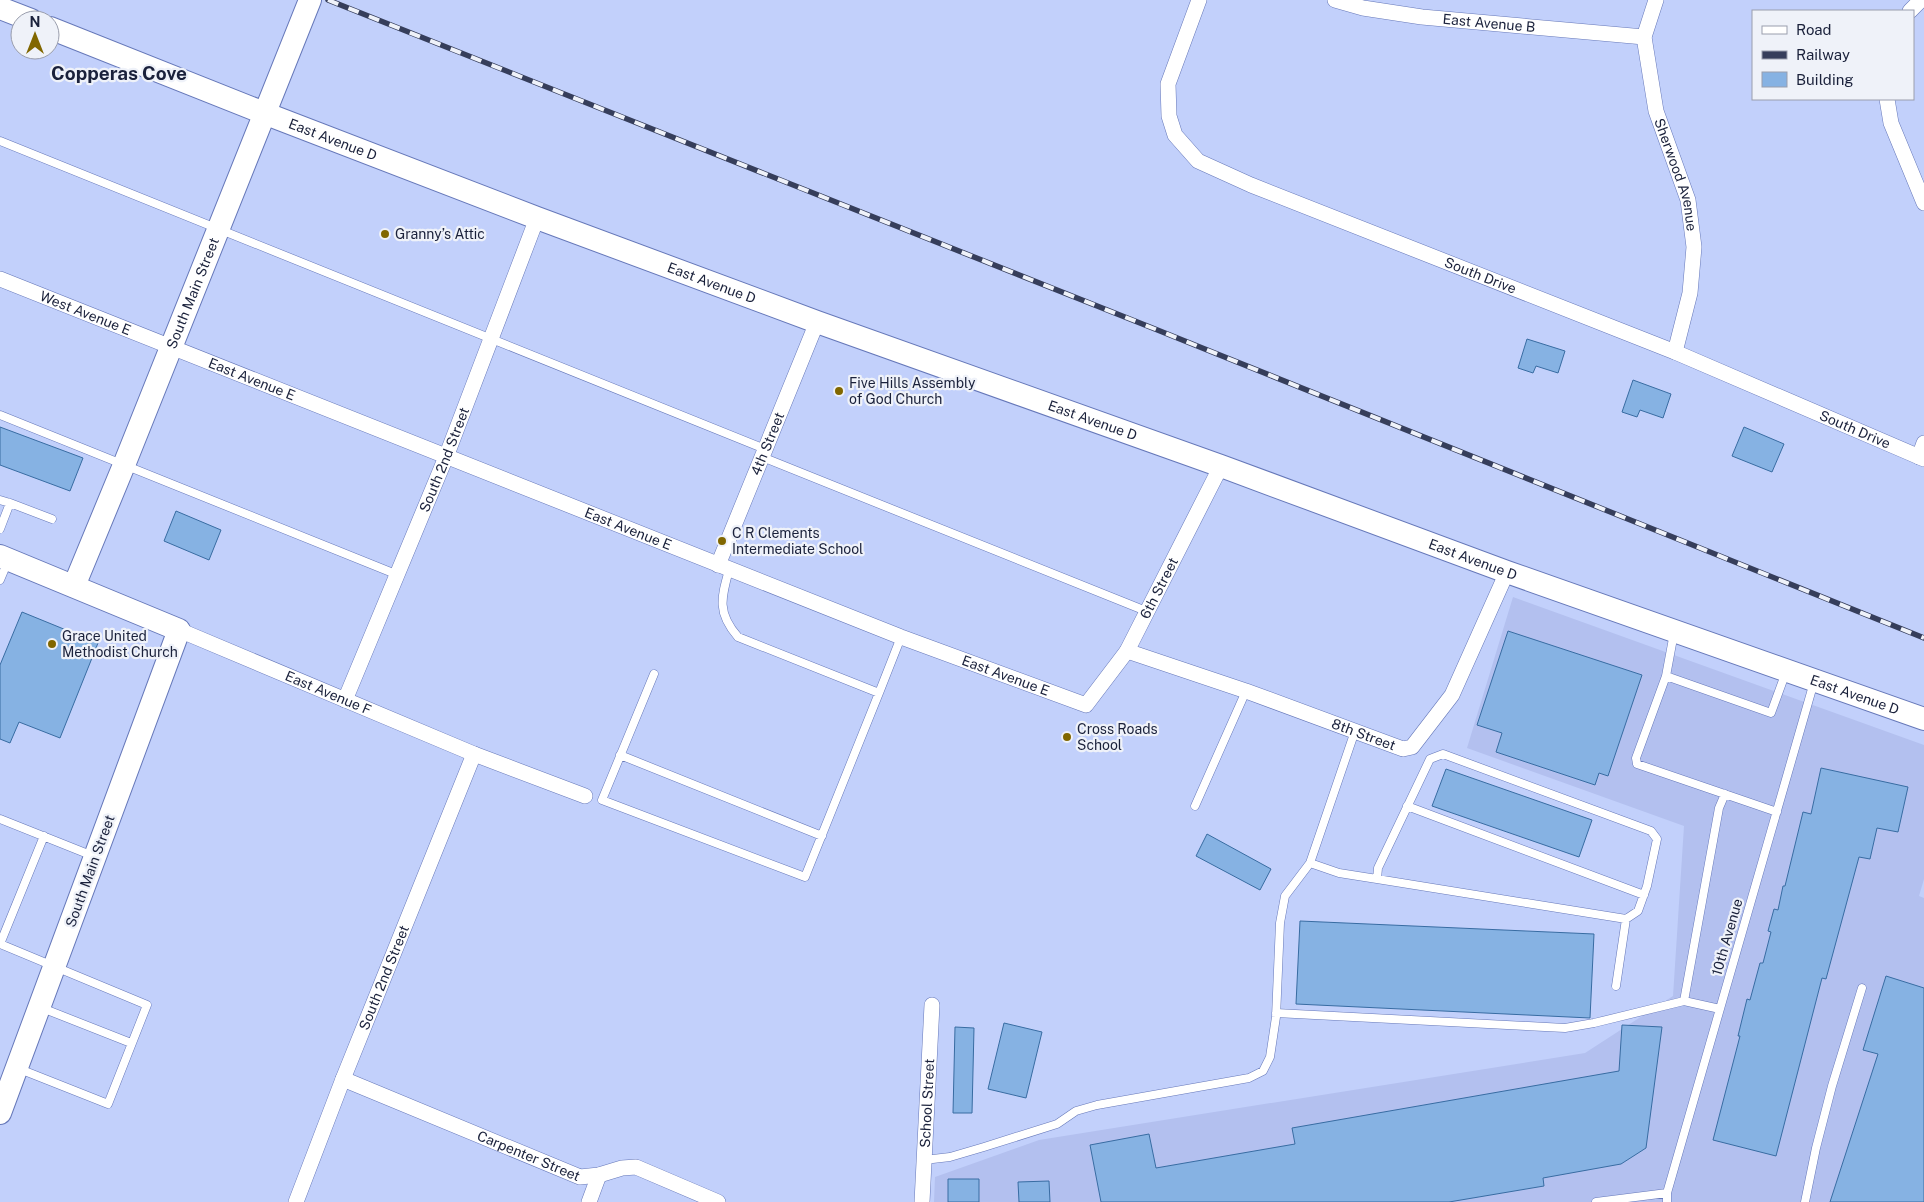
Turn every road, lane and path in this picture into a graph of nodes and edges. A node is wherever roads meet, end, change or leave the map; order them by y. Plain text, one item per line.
1 (310, 0) edge
2 (1199, 0) edge
3 (1335, 0) edge
4 (1656, 0) edge
5 (1920, 0) edge
6 (1911, 10) edge
7 (60, 32) edge
8 (1644, 37) junction
9 (1887, 100) edge
10 (264, 113) junction
11 (0, 141) edge
12 (1924, 203) edge
13 (537, 218) junction
14 (219, 229) junction
15 (0, 279) edge
16 (817, 322) junction
17 (492, 339) junction
18 (171, 348) junction
19 (1675, 352) junction
20 (0, 415) edge
21 (764, 453) junction
22 (1922, 453) edge
23 (446, 457) junction
24 (124, 466) junction
25 (1220, 466) junction
26 (0, 500) edge
27 (10, 503) junction
28 (52, 519) dead end
29 (0, 528) edge
30 (4, 557) edge
31 (724, 567) junction
32 (1507, 572) junction
33 (398, 575) junction
34 (0, 580) edge
35 (74, 586) junction
36 (1146, 611) junction
37 (179, 630) junction
38 (1674, 632) junction
39 (901, 637) junction
40 (1127, 650) junction
41 (1786, 670) junction
42 (654, 674) dead end
43 (1666, 676) junction
44 (1815, 680) junction
45 (1246, 692) junction
46 (879, 693) junction
47 (345, 700) junction
48 (1086, 705) joint
49 (1924, 719) edge
50 (1355, 731) junction
51 (474, 754) junction
52 (620, 755) junction
53 (1724, 794) junction
54 (585, 796) dead end
55 (1196, 806) dead end
56 (1407, 806) junction
57 (1777, 812) junction
58 (0, 818) edge
59 (44, 836) junction
60 (822, 836) junction
61 (95, 857) junction
62 (1310, 863) junction
63 (1377, 879) junction
64 (1644, 895) junction
65 (1626, 919) junction
66 (0, 944) edge
67 (54, 966) junction
68 (1616, 986) dead end
69 (1862, 988) dead end
70 (1684, 1001) junction
71 (932, 1005) dead end
72 (39, 1007) junction
73 (1720, 1009) junction
74 (1276, 1012) junction
75 (131, 1043) junction
76 (16, 1068) junction
77 (343, 1079) junction
78 (4, 1088) edge
79 (0, 1113) edge
80 (924, 1160) junction
81 (599, 1176) junction
82 (1667, 1193) junction
83 (1606, 1201) edge
84 (296, 1202) edge
85 (589, 1202) edge
86 (718, 1202) edge
87 (922, 1202) edge
88 (1596, 1202) edge
89 (1667, 1202) edge
90 (1805, 1202) edge

1 - 10 main road, South Main Street
2 - 19 street, South Drive
3 - 8 street, East Avenue B
4 - 8 street, Sherwood Avenue
5 - 6 street
7 - 10 main road, East Avenue D
8 - 19 street, Sherwood Avenue
9 - 12 street
10 - 13 main road, East Avenue D
10 - 14 main road, South Main Street
11 - 14 lane
13 - 16 main road, East Avenue D
13 - 17 street, South 2nd Street
14 - 17 lane
14 - 18 main road, South Main Street
15 - 18 street, West Avenue E
16 - 21 street, 4th Street
16 - 25 main road, East Avenue D
17 - 21 lane
17 - 23 street, South 2nd Street
18 - 23 street, East Avenue E
18 - 24 main road, South Main Street
19 - 22 street, South Drive
20 - 24 lane
21 - 31 street, 4th Street
21 - 36 lane
23 - 31 street, East Avenue E
23 - 33 street, South 2nd Street
24 - 33 lane
24 - 35 main road, South Main Street
25 - 32 main road, East Avenue D
25 - 36 street, 6th Street
26 - 27 lane
27 - 28 lane
27 - 29 lane
30 - 34 lane
30 - 35 main road, East Avenue F
31 - 39 street, East Avenue E
31 - 46 lane
32 - 38 main road, East Avenue D
32 - 50 street, 8th Street
33 - 47 street, South 2nd Street
35 - 37 main road, East Avenue F
36 - 40 street, 6th Street
37 - 47 street, East Avenue F
37 - 61 main road, South Main Street
38 - 41 main road, East Avenue D
38 - 43 lane
39 - 46 lane
39 - 48 street, East Avenue E
40 - 45 street, 8th Street
40 - 48 street, 6th Street
41 - 43 lane
41 - 44 main road, East Avenue D
42 - 52 lane
43 - 53 lane
44 - 49 main road, East Avenue D
44 - 57 lane, 10th Avenue
45 - 50 street, 8th Street
45 - 55 lane
46 - 60 lane
47 - 51 street, East Avenue F
50 - 62 lane
51 - 54 street, East Avenue F
51 - 77 street, South 2nd Street
52 - 60 lane
52 - 60 lane
53 - 57 lane
53 - 70 lane
56 - 63 lane
56 - 64 lane
56 - 64 lane
57 - 73 lane, 10th Avenue
58 - 59 lane
59 - 61 lane
59 - 66 lane
61 - 67 main road, South Main Street
62 - 63 lane
62 - 74 lane
63 - 65 lane
64 - 65 lane
65 - 68 lane
66 - 67 lane
67 - 72 main road, South Main Street
67 - 75 lane
69 - 90 lane
70 - 73 lane
70 - 74 lane
71 - 80 street, School Street
72 - 75 lane
72 - 76 main road, South Main Street
73 - 82 lane, 10th Avenue
74 - 80 lane
75 - 76 lane
76 - 78 main road, South Main Street
77 - 81 street, Carpenter Street
77 - 84 street, South 2nd Street
78 - 79 main road, South Main Street
80 - 87 street, School Street
81 - 85 street
81 - 86 street, Carpenter Street
82 - 83 lane
82 - 89 lane, 10th Avenue
83 - 88 lane

